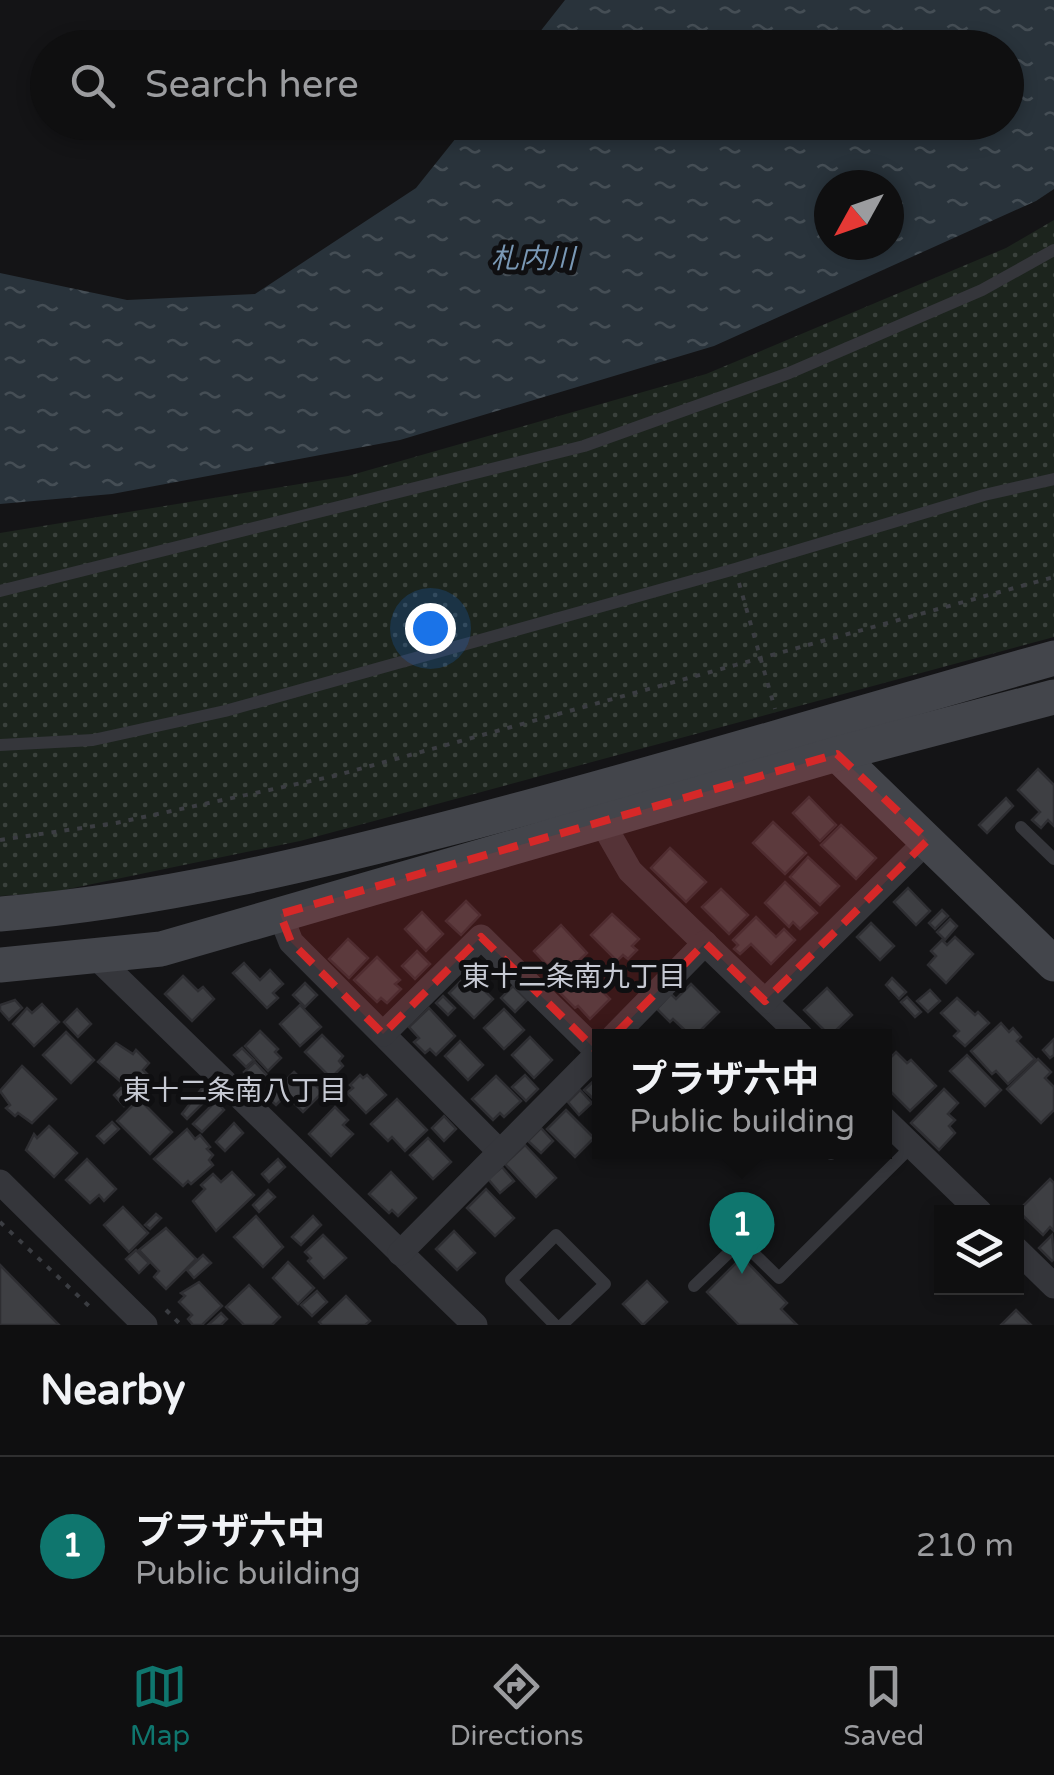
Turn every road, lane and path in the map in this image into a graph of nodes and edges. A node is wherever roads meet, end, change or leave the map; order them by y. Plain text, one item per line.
1 (1054, 250) edge
2 (1054, 479) edge
3 (1054, 578) edge
4 (0, 590) edge
5 (1054, 658) edge
6 (1054, 696) edge
7 (831, 739) junction
8 (0, 745) edge
9 (603, 824) junction
10 (1021, 827) dead end
11 (0, 840) edge
12 (928, 840) junction
13 (1054, 860) edge
14 (0, 914) edge
15 (280, 914) junction
16 (705, 943) junction
17 (95, 956) junction
18 (1054, 964) edge
19 (0, 965) edge
20 (765, 1001) junction
21 (621, 1029) edge
22 (786, 1029) edge
23 (383, 1034) junction
24 (592, 1044) edge
25 (592, 1058) edge
26 (892, 1127) edge
27 (912, 1146) junction
28 (500, 1152) junction
29 (0, 1182) edge
30 (973, 1205) edge
31 (0, 1222) edge
32 (400, 1253) junction
33 (1024, 1257) edge
34 (694, 1286) dead end
35 (1054, 1286) edge
36 (95, 1312) dead end
37 (131, 1320) edge
38 (464, 1322) edge
39 (559, 1325) edge

1 - 4 lane
2 - 8 lane
3 - 11 path
5 - 7 street
6 - 7 street
7 - 9 street
7 - 12 street
7 - 14 street
9 - 15 street
9 - 16 street
10 - 13 lane
12 - 18 street
12 - 20 street
15 - 17 street
15 - 23 street
16 - 20 street
16 - 21 street
17 - 19 street
17 - 32 street
20 - 22 street
23 - 24 street
23 - 28 street
25 - 28 street
26 - 27 street
27 - 30 street
27 - 34 lane
28 - 32 street
29 - 37 street
31 - 36 path
32 - 38 street
33 - 35 street
39 - 39 lane

